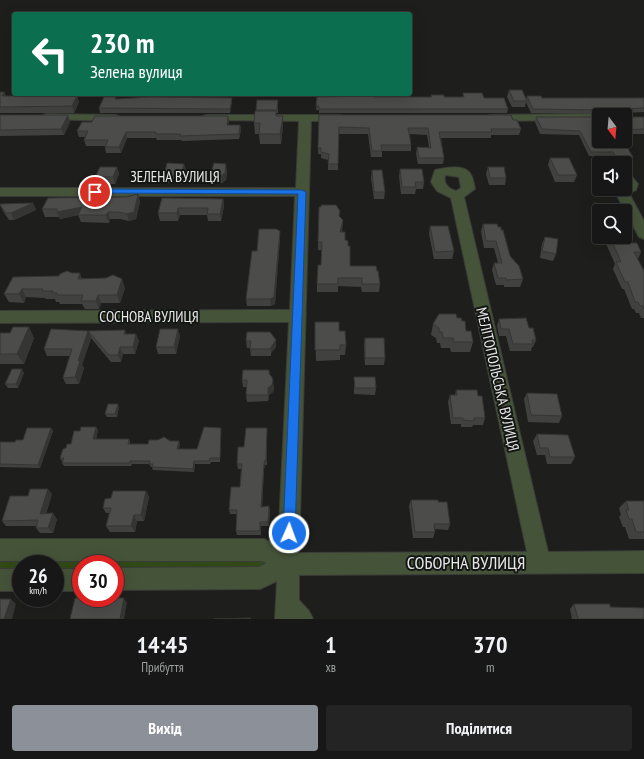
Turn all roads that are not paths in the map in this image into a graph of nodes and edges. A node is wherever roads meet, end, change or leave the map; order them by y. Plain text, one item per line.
1 (39, 117) edge
2 (592, 117) edge
3 (125, 118) edge
4 (196, 118) edge
5 (305, 118) junction
6 (353, 118) edge
7 (480, 118) edge
8 (0, 192) edge
9 (302, 192) junction
10 (456, 196) dead end
11 (621, 196) edge
12 (644, 234) edge
13 (297, 316) junction
14 (0, 317) edge
15 (0, 550) edge
16 (540, 562) junction
17 (644, 562) edge
18 (288, 564) junction
19 (124, 579) edge
20 (0, 580) edge
21 (12, 580) edge
22 (292, 615) edge

1 - 3 street
2 - 7 street
4 - 5 street
5 - 6 street
5 - 9 street
8 - 9 street, ЗЕЛЕНА ВУЛИЦЯ
9 - 13 street
10 - 16 street, МЕЛІТОПОЛЬСЬКА ВУЛИЦЯ
11 - 12 street
13 - 14 street, СОСНОВА ВУЛИЦЯ
13 - 18 street
15 - 18 street
16 - 17 street, СОБОРНА ВУЛИЦЯ
16 - 18 street, СОБОРНА ВУЛИЦЯ
18 - 19 street
18 - 22 street
20 - 21 street

